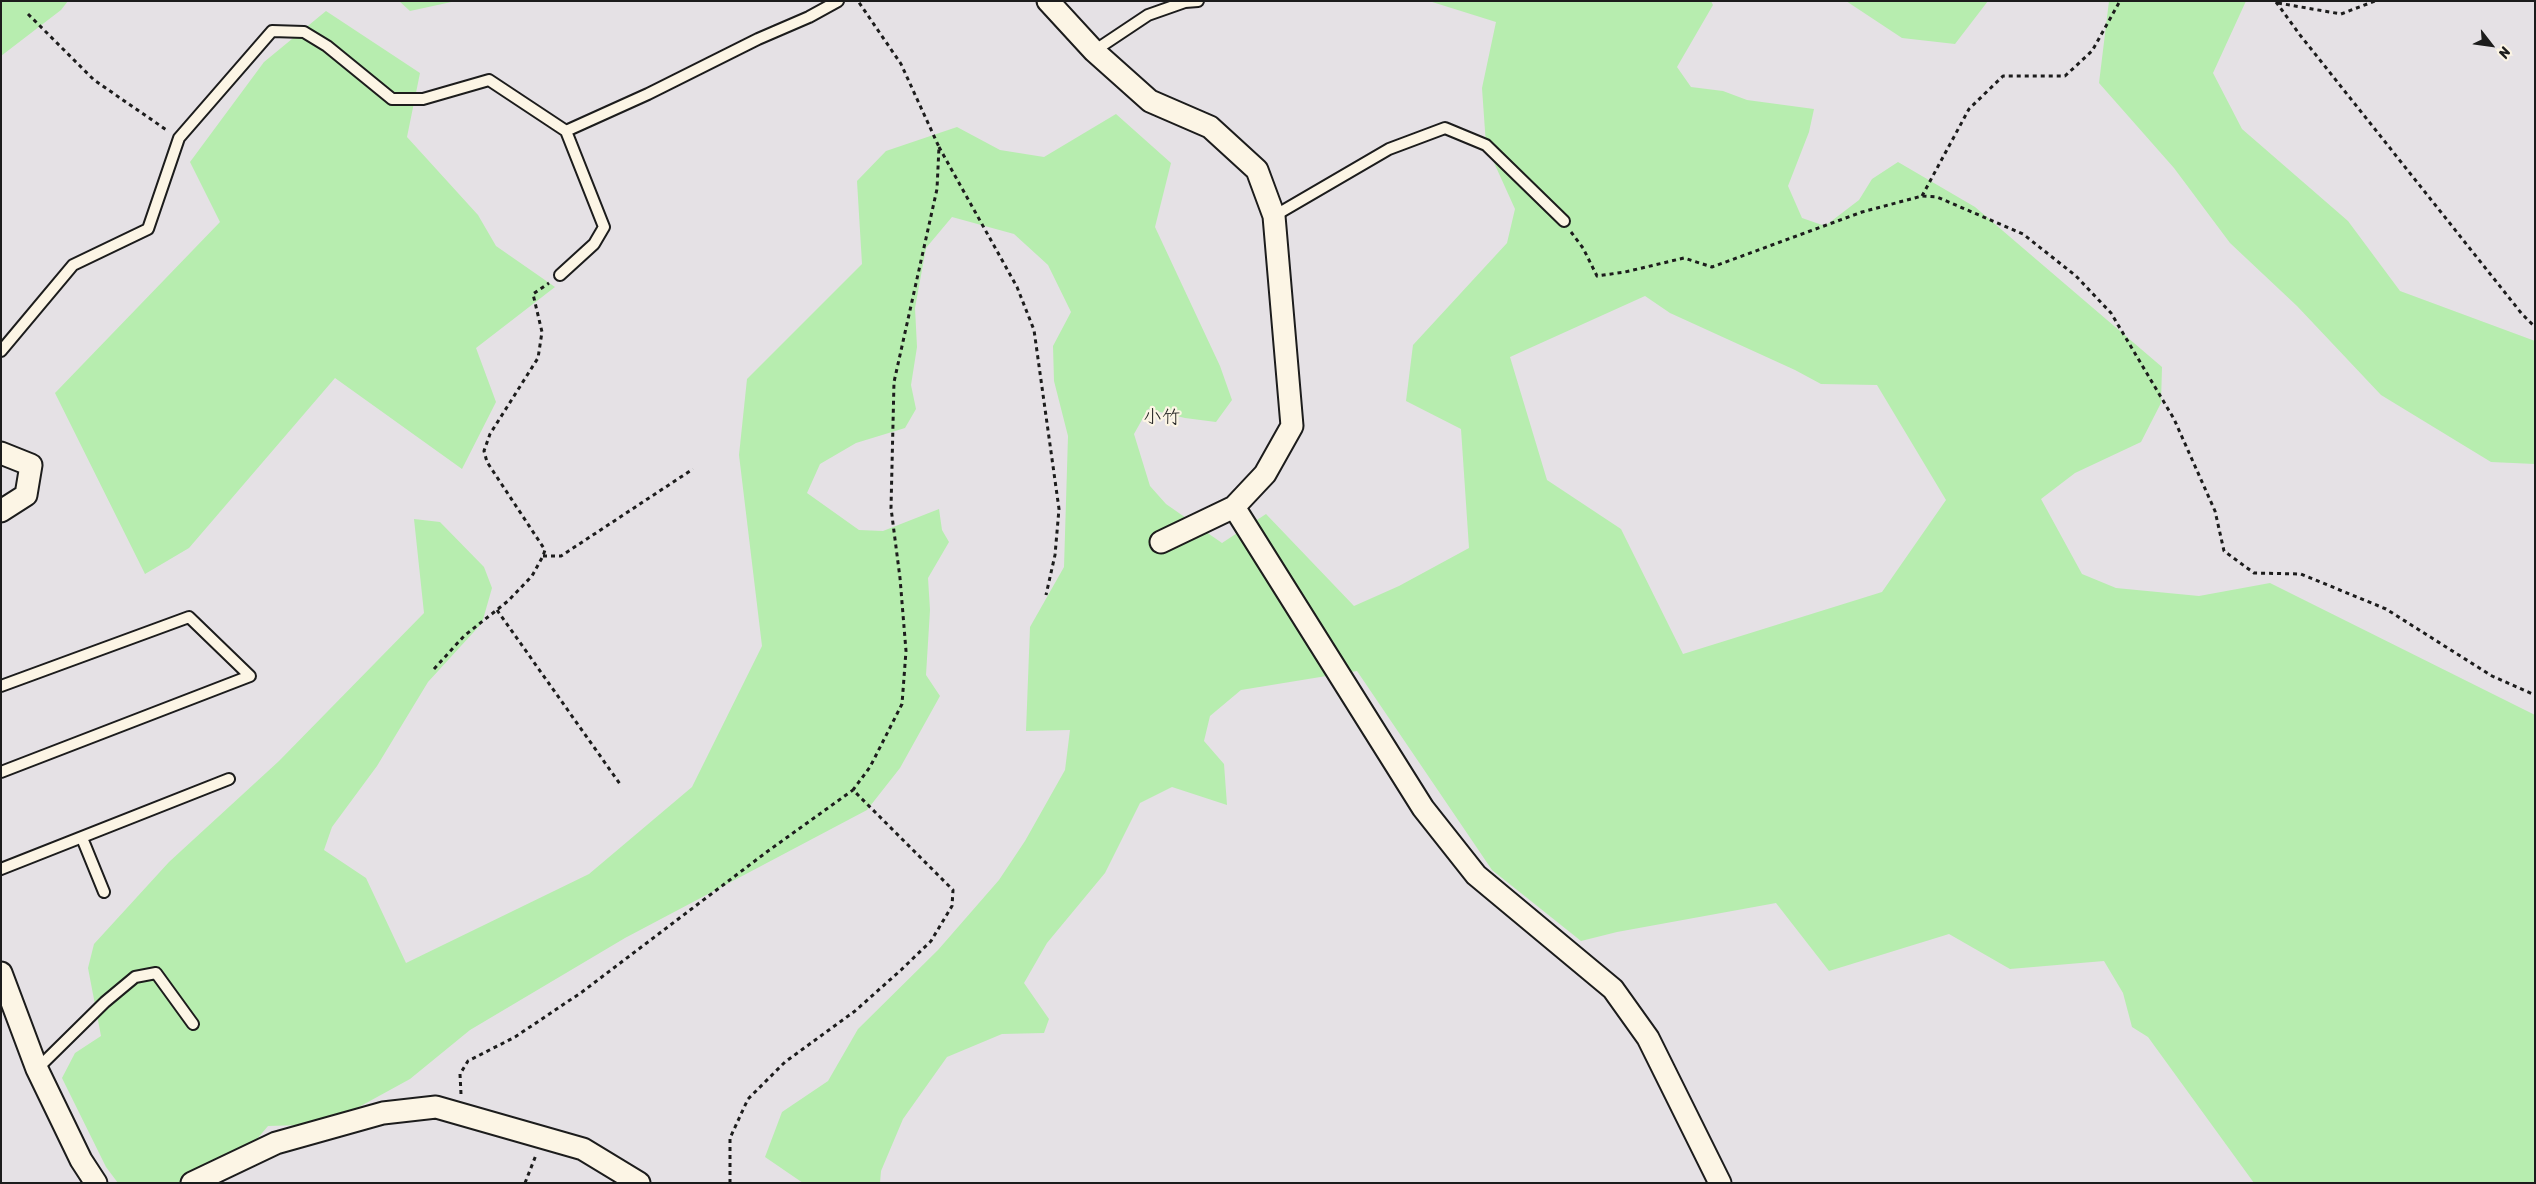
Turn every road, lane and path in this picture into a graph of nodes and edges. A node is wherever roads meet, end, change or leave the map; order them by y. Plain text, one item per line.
1 (838, 1) edge
2 (858, 1) edge
3 (1048, 1) edge
4 (1198, 1) edge
5 (2120, 1) edge
6 (2375, 1) edge
7 (2276, 2) edge
8 (28, 14) dead end
9 (1094, 51) junction
10 (566, 132) junction
11 (179, 138) junction
12 (939, 147) junction
13 (1922, 196) junction
14 (1274, 216) junction
15 (1564, 221) joint
16 (560, 275) joint
17 (2535, 327) edge
18 (1, 351) edge
19 (1, 453) edge
20 (693, 469) dead end
21 (1234, 507) junction
22 (1, 511) edge
23 (1161, 542) dead end
24 (543, 556) junction
25 (1046, 595) dead end
26 (497, 610) junction
27 (434, 670) dead end
28 (1, 686) edge
29 (2535, 695) edge
30 (1, 772) edge
31 (229, 779) dead end
32 (620, 784) dead end
33 (853, 790) junction
34 (82, 838) junction
35 (1, 869) edge
36 (104, 892) dead end
37 (1, 973) edge
38 (192, 1024) dead end
39 (37, 1069) junction
40 (461, 1114) junction
41 (543, 1138) junction
42 (96, 1183) edge
43 (192, 1183) edge
44 (525, 1183) edge
45 (639, 1183) edge
46 (730, 1183) edge
47 (1720, 1183) edge

1 - 10 lane
2 - 12 path
3 - 9 street
4 - 9 lane
5 - 13 path
6 - 7 path
7 - 17 path
8 - 11 path
9 - 14 street
10 - 11 lane
10 - 16 lane
11 - 18 lane
12 - 25 path
12 - 33 path
13 - 15 path
13 - 29 path
14 - 15 lane
14 - 21 street
16 - 24 path
19 - 22 street
20 - 24 path
21 - 23 street
21 - 47 street
24 - 26 path
26 - 27 path
26 - 32 path
28 - 30 lane
31 - 34 lane
33 - 40 path
33 - 46 path
34 - 35 lane
34 - 36 lane
37 - 39 street
38 - 39 lane
39 - 42 street
40 - 41 street
40 - 43 street
41 - 44 path
41 - 45 street

